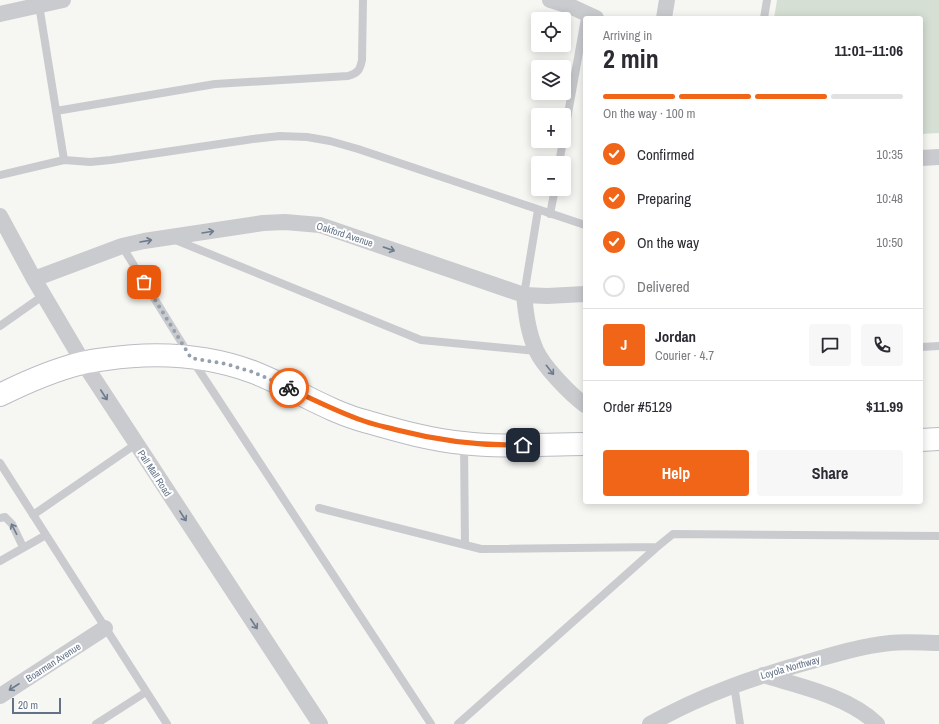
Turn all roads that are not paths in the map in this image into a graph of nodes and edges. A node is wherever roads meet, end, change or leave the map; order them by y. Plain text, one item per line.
1 (363, 0) edge
2 (550, 0) edge
3 (667, 0) edge
4 (767, 0) edge
5 (50, 2) edge
6 (582, 10) edge
7 (0, 14) edge
8 (664, 16) edge
9 (764, 16) edge
10 (568, 108) edge
11 (56, 111) junction
12 (939, 157) edge
13 (923, 158) edge
14 (64, 160) junction
15 (0, 175) edge
16 (554, 196) edge
17 (538, 210) junction
18 (550, 214) junction
19 (1, 221) edge
20 (583, 224) edge
21 (169, 238) junction
22 (122, 246) junction
23 (34, 279) junction
24 (583, 294) edge
25 (44, 295) junction
26 (524, 295) junction
27 (0, 326) edge
28 (939, 346) edge
29 (923, 347) edge
30 (536, 351) junction
31 (191, 358) junction
32 (83, 362) junction
33 (0, 395) edge
34 (583, 403) edge
35 (939, 439) edge
36 (923, 440) edge
37 (464, 443) junction
38 (136, 444) junction
39 (583, 444) edge
40 (0, 463) edge
41 (319, 508) dead end
42 (33, 515) junction
43 (0, 518) edge
44 (46, 535) junction
45 (939, 536) edge
46 (465, 545) junction
47 (22, 547) junction
48 (657, 547) junction
49 (0, 561) edge
50 (105, 628) junction
51 (939, 643) edge
52 (762, 675) junction
53 (734, 685) junction
54 (146, 692) junction
55 (0, 696) edge
56 (96, 724) edge
57 (167, 724) edge
58 (320, 724) edge
59 (432, 724) edge
60 (458, 724) edge
61 (650, 724) edge
62 (740, 724) edge
63 (877, 724) edge

1 - 11 lane
2 - 6 street
3 - 8 street
4 - 9 lane
5 - 7 street
5 - 11 lane
6 - 10 lane
11 - 14 lane
12 - 13 street
14 - 15 lane
14 - 17 lane
16 - 18 lane
17 - 18 lane
17 - 26 lane
18 - 20 lane
19 - 23 street, Pall Mall Road
22 -> 21 street, Oakford Avenue
21 -> 26 street, Oakford Avenue
21 - 30 lane
22 - 23 street, Oakford Avenue
22 - 31 lane
23 - 25 street, Pall Mall Road
24 - 26 street, Oakford Avenue
25 - 27 lane
25 - 32 street, Pall Mall Road
26 - 30 street
28 - 29 lane
30 -> 34 street
31 - 32 main road
31 - 37 main road
31 - 59 lane
32 - 33 main road
32 -> 38 street, Pall Mall Road
35 - 36 main road
37 - 39 main road
37 - 46 lane
38 - 42 lane
38 -> 58 street, Pall Mall Road
40 - 42 lane
41 - 46 lane
42 - 44 lane
47 -> 43 lane
44 - 47 lane
44 - 50 lane
45 - 48 lane
46 - 48 lane
47 - 49 lane
48 - 60 lane
50 - 54 lane
50 -> 55 street, Boarman Avenue
51 - 52 street, Loyola Northway
52 - 53 street, Loyola Northway
52 - 63 street
53 - 61 street, Loyola Northway
53 - 62 lane
54 - 56 lane
54 - 57 lane

